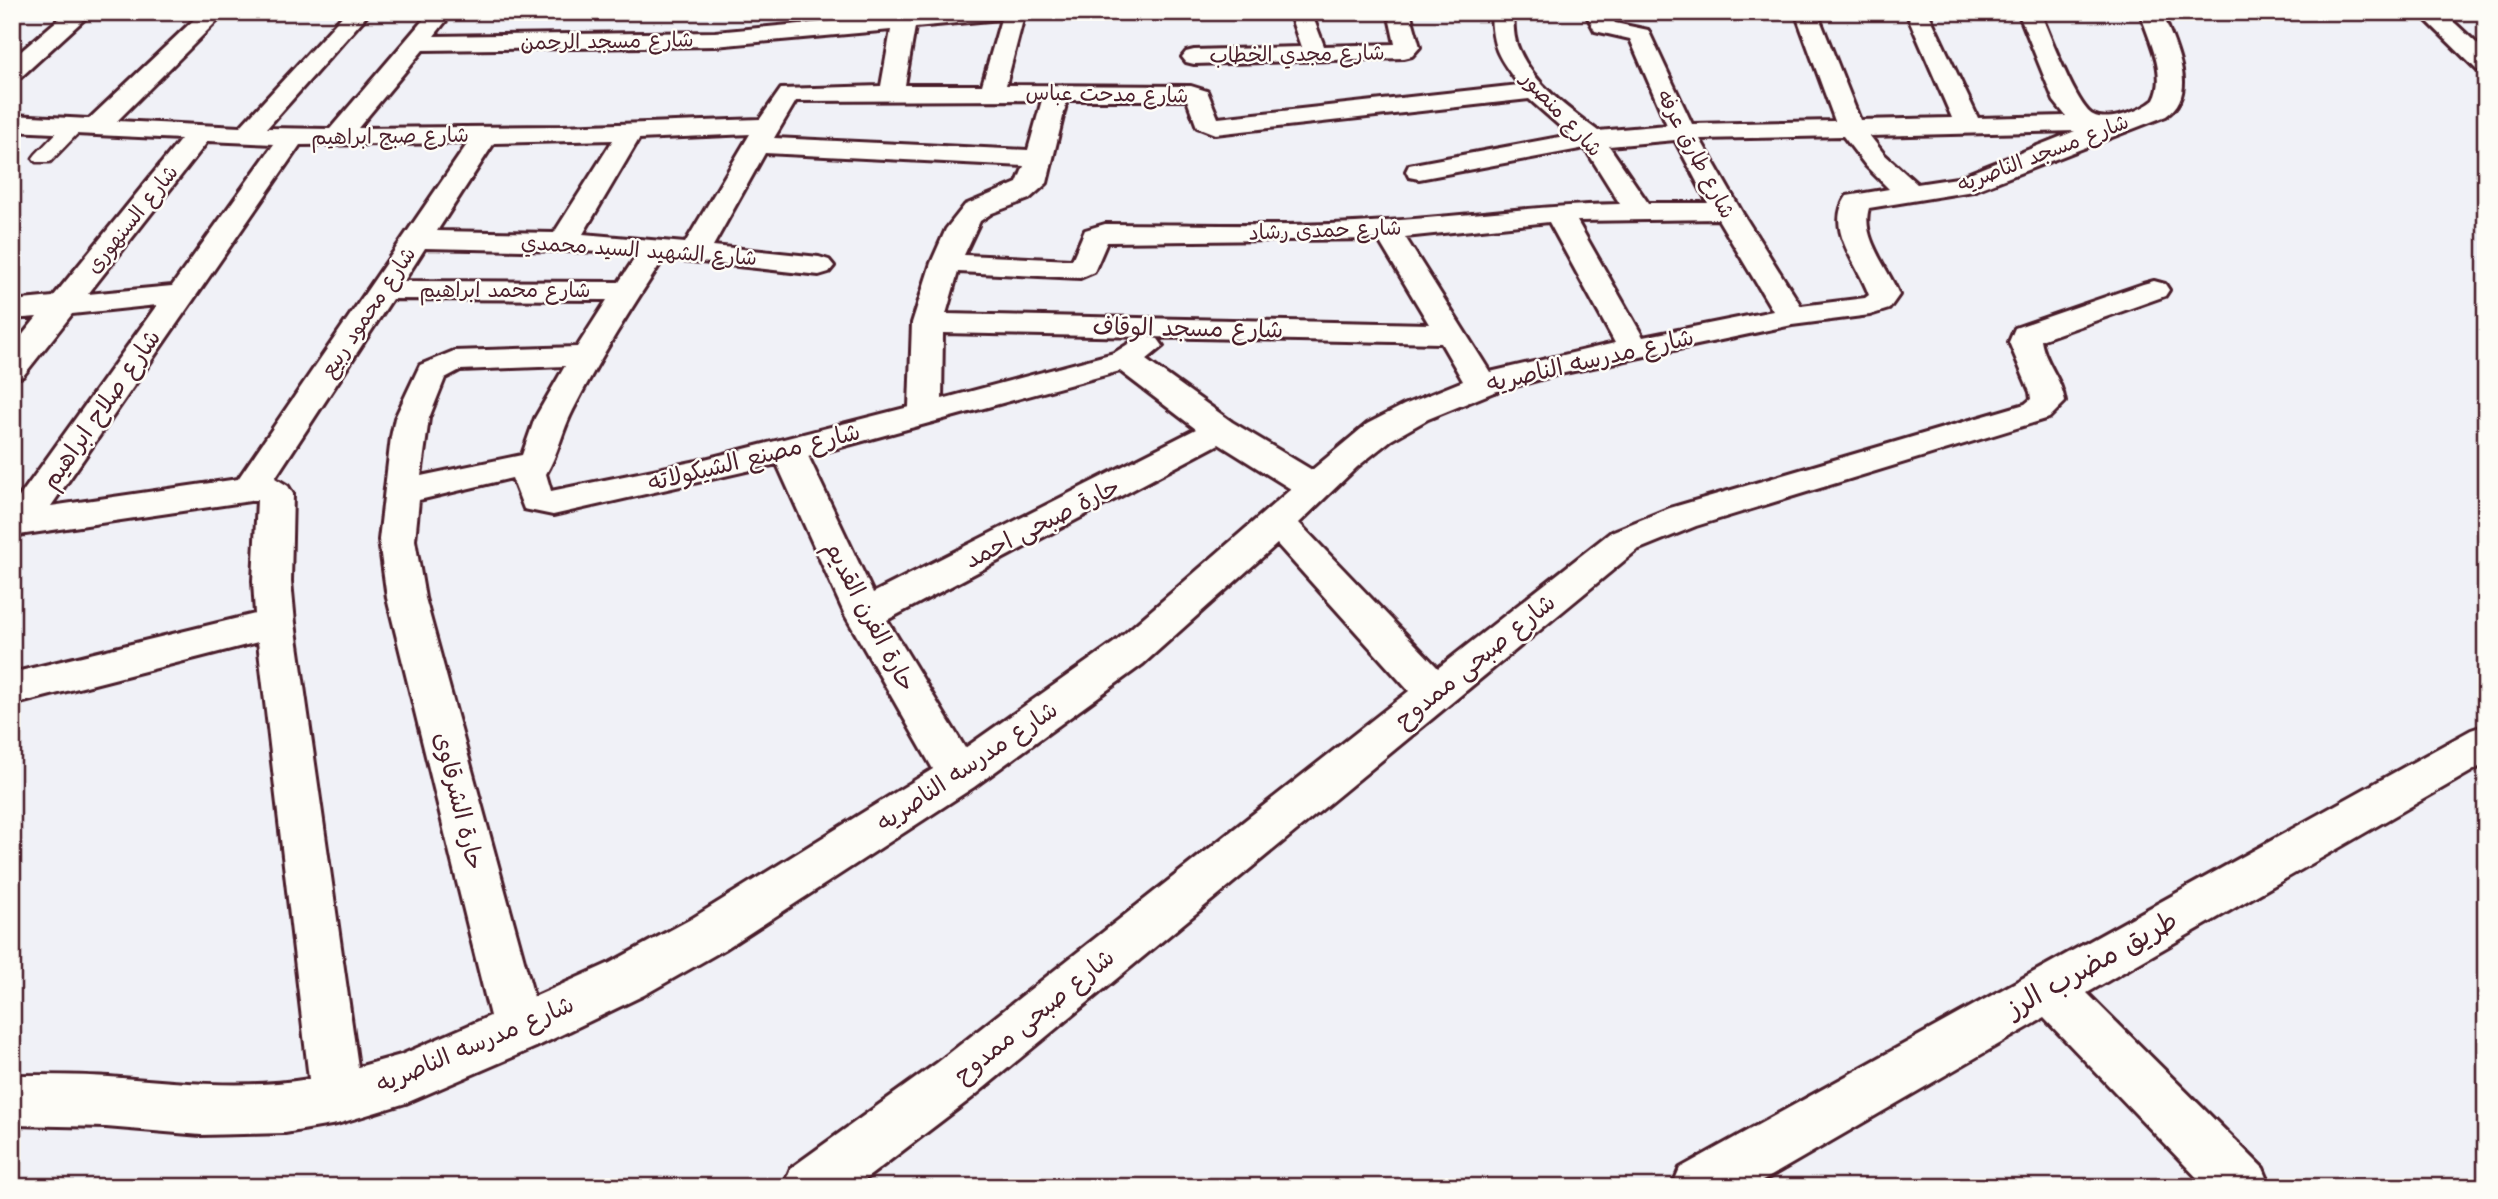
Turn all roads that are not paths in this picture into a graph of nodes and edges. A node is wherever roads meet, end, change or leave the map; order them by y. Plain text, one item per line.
1 (81, 12) edge
2 (215, 12) edge
3 (359, 12) edge
4 (442, 12) edge
5 (1004, 12) edge
6 (1014, 12) edge
7 (1300, 12) edge
8 (1399, 12) edge
9 (1502, 12) edge
10 (1596, 12) edge
11 (1806, 12) edge
12 (1917, 12) edge
13 (2029, 12) edge
14 (2151, 12) edge
15 (2429, 12) edge
16 (901, 19) edge
17 (804, 22) edge
18 (415, 43) junction
19 (1315, 54) junction
20 (1194, 57) dead end
21 (2486, 65) edge
22 (12, 72) edge
23 (1535, 90) junction
24 (892, 92) junction
25 (992, 92) junction
26 (1057, 92) junction
27 (2124, 121) junction
28 (12, 123) edge
29 (2086, 123) junction
30 (85, 126) junction
31 (1969, 127) junction
32 (1850, 128) junction
33 (631, 131) junction
34 (201, 132) junction
35 (1684, 132) junction
36 (247, 135) junction
37 (486, 135) junction
38 (762, 135) junction
39 (338, 136) junction
40 (292, 137) junction
41 (1592, 139) junction
42 (43, 158) dead end
43 (1039, 159) junction
44 (1419, 171) dead end
45 (1910, 194) junction
46 (1638, 210) junction
47 (1724, 211) junction
48 (1558, 212) junction
49 (1387, 230) junction
50 (416, 239) junction
51 (564, 241) junction
52 (656, 248) junction
53 (695, 251) junction
54 (946, 263) junction
55 (819, 266) dead end
56 (382, 290) junction
57 (2154, 290) dead end
58 (627, 291) junction
59 (183, 294) junction
60 (64, 305) junction
61 (1870, 306) joint
62 (12, 310) edge
63 (1792, 316) junction
64 (928, 323) junction
65 (1179, 327) junction
66 (1449, 334) junction
67 (1633, 347) junction
68 (585, 356) junction
69 (1125, 360) junction
70 (12, 369) edge
71 (1482, 385) junction
72 (926, 411) junction
73 (1220, 430) junction
74 (789, 452) junction
75 (528, 474) junction
76 (258, 488) junction
77 (1316, 488) junction
78 (403, 492) junction
79 (1278, 523) junction
80 (16, 524) edge
81 (864, 615) junction
82 (275, 623) junction
83 (12, 689) edge
84 (1436, 693) junction
85 (2486, 742) edge
86 (959, 775) junction
87 (2049, 989) junction
88 (518, 1030) junction
89 (337, 1099) junction
90 (12, 1100) edge
91 (810, 1187) edge
92 (1699, 1187) edge
93 (2244, 1187) edge

1 - 22 street
2 - 30 street
3 - 36 street
4 - 18 street
5 - 16 street, شارع مسجد الرحمن
6 - 25 street
7 - 19 street
8 - 19 street, شارع مجدي الخطاب
9 - 23 street, شارع منصور
10 - 35 street, شارع طارق عرفه
11 - 32 street
12 - 31 street
13 - 29 street
14 - 27 street, شارع مسجد الناصريه
15 - 21 street
16 - 17 street, شارع مسجد الرحمن
16 - 24 street
17 - 18 street, شارع مسجد الرحمن
18 - 39 street
19 - 20 street, شارع مجدي الخطاب
23 - 26 street, شارع مدحت عباس
23 - 41 street, شارع منصور
24 - 25 street, شارع مدحت عباس
24 - 38 street, شارع مدحت عباس
25 - 26 street, شارع مدحت عباس
26 - 43 street
27 - 29 street
27 - 45 street, شارع مسجد الناصريه
28 - 30 street, شارع صبح ابراهيم
29 - 31 street
30 - 34 street, شارع صبح ابراهيم
30 - 42 lane
31 - 32 street
32 - 35 street
32 - 45 street
33 - 37 street, شارع صبح ابراهيم
33 - 38 street, شارع صبح ابراهيم
33 - 51 street
34 - 36 street, شارع صبح ابراهيم
34 - 60 street, شارع السنهورى
35 - 41 street
35 - 47 street, شارع طارق عرفه
36 - 40 street, شارع صبح ابراهيم
37 - 39 street, شارع صبح ابراهيم
37 - 50 street, شارع محمود ربيع
38 - 43 street
38 - 53 street
39 - 40 street, شارع صبح ابراهيم
40 - 59 street, شارع صلاح ابراهيم
41 - 44 street
41 - 46 street, شارع منصور
43 - 54 street
45 - 61 street, شارع مسجد الناصريه
46 - 47 street, شارع حمدى رشاد
46 - 48 street, شارع حمدى رشاد
47 - 63 street, شارع طارق عرفه
48 - 49 street, شارع حمدى رشاد
48 - 67 street
49 - 54 street, شارع حمدى رشاد
49 - 66 street
50 - 51 street, شارع الشهيد السيد محمدي
50 - 56 street, شارع محمود ربيع
51 - 52 street, شارع الشهيد السيد محمدي
52 - 53 street, شارع الشهيد السيد محمدي
52 - 58 street
53 - 55 street, شارع الشهيد السيد محمدي
54 - 64 street
56 - 58 street, شارع محمد ابراهيم
56 - 76 street, شارع محمود ربيع
57 - 84 street, شارع صبحى ممدوح
58 - 68 street
59 - 60 street, شارع صلاح ابراهيم
59 - 80 street, شارع صلاح ابراهيم
60 - 62 street, شارع صلاح ابراهيم
60 - 70 street, شارع السنهورى
61 - 63 street, شارع مدرسه الناصريه
63 - 67 street, شارع مدرسه الناصريه
64 - 65 street, شارع مسجد الوقاف
64 - 72 street
65 - 66 street, شارع مسجد الوقاف
65 - 69 street, شارع مصنع الشيكولاته
66 - 71 street
67 - 71 street, شارع مدرسه الناصريه
68 - 75 street
68 - 78 street, حارة الشرقاوى
69 - 72 street, شارع مصنع الشيكولاته
69 - 73 street
71 - 77 street, شارع مدرسه الناصريه
72 - 74 street, شارع مصنع الشيكولاته
73 - 77 street
73 - 81 street, حارة صبحى احمد
74 - 75 street, شارع مصنع الشيكولاته
74 - 81 street, حارة الفرن القديم
75 - 78 street
76 - 80 street
76 - 82 street
77 - 79 street, شارع مدرسه الناصريه
78 - 88 street, حارة الشرقاوى
79 - 84 street
79 - 86 street, شارع مدرسه الناصريه
81 - 86 street, حارة الفرن القديم
82 - 83 street
82 - 89 street
84 - 91 street, شارع صبحى ممدوح
85 - 87 street, طريق مضرب الرز
86 - 88 street, شارع مدرسه الناصريه
87 - 92 street, طريق مضرب الرز
87 - 93 street
88 - 89 street, شارع مدرسه الناصريه
89 - 90 street, شارع مدرسه الناصريه

